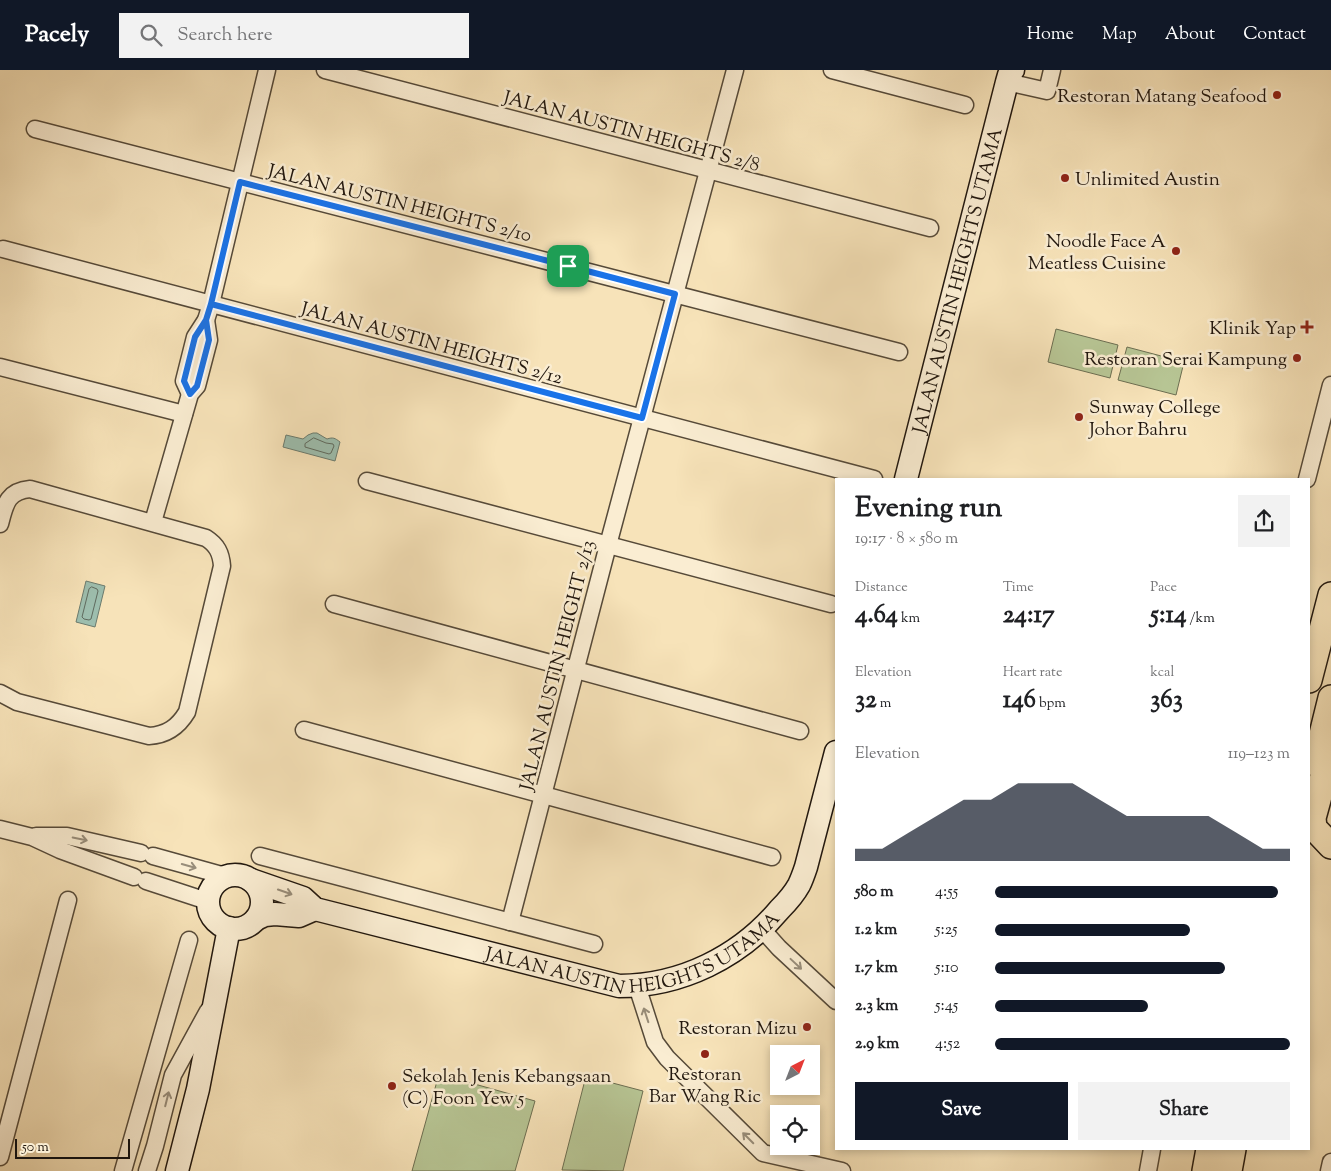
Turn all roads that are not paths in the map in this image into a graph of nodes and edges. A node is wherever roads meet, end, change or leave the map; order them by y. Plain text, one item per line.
1 (267, 70) edge
2 (324, 70) edge
3 (734, 70) edge
4 (832, 70) edge
5 (1052, 70) edge
6 (1009, 74) edge
7 (965, 105) dead end
8 (35, 129) dead end
9 (708, 170) junction
10 (240, 182) junction
11 (930, 228) dead end
12 (2, 249) dead end
13 (675, 294) junction
14 (211, 304) junction
15 (899, 352) dead end
16 (0, 367) edge
17 (1331, 385) edge
18 (184, 414) junction
19 (642, 418) junction
20 (870, 478) edge
21 (906, 478) edge
22 (1307, 478) edge
23 (367, 481) dead end
24 (153, 522) junction
25 (0, 524) edge
26 (608, 545) junction
27 (1331, 595) edge
28 (334, 604) dead end
29 (831, 604) dead end
30 (576, 670) junction
31 (1310, 676) edge
32 (0, 693) edge
33 (1331, 698) edge
34 (304, 730) dead end
35 (800, 732) dead end
36 (1318, 746) junction
37 (835, 756) edge
38 (1310, 787) edge
39 (543, 795) junction
40 (0, 828) edge
41 (32, 836) junction
42 (1331, 846) edge
43 (260, 856) dead end
44 (772, 857) dead end
45 (225, 876) junction
46 (251, 880) junction
47 (68, 900) dead end
48 (207, 901) junction
49 (315, 909) junction
50 (256, 919) junction
51 (510, 922) junction
52 (229, 928) junction
53 (762, 929) junction
54 (189, 940) dead end
55 (594, 944) dead end
56 (637, 986) junction
57 (215, 998) junction
58 (835, 1000) edge
59 (1152, 1150) edge
60 (1209, 1150) edge
61 (1233, 1150) edge
62 (0, 1157) edge
63 (1331, 1162) edge
64 (124, 1171) edge
65 (147, 1171) edge
66 (178, 1171) edge
67 (842, 1171) edge
68 (1148, 1171) edge
69 (1205, 1171) edge
70 (1228, 1171) edge
71 (1329, 1171) edge

1 - 10 street
2 - 9 street, JALAN AUSTIN HEIGHTS 2/8
3 - 9 street, JALAN AUSTIN HEIGHT 2/13
4 - 7 street
5 - 6 street
6 - 21 street, JALAN AUSTIN HEIGHTS UTAMA
8 - 10 street, JALAN AUSTIN HEIGHTS 2/10
9 - 11 street, JALAN AUSTIN HEIGHTS 2/8
9 - 13 street, JALAN AUSTIN HEIGHT 2/13
10 - 13 street, JALAN AUSTIN HEIGHTS 2/10
10 - 14 street
12 - 14 street, JALAN AUSTIN HEIGHTS 2/12
13 - 15 street, JALAN AUSTIN HEIGHTS 2/10
13 - 19 street, JALAN AUSTIN HEIGHT 2/13
14 - 18 street
14 - 19 street, JALAN AUSTIN HEIGHTS 2/12
16 - 18 street
17 - 22 street
18 - 24 street
19 - 20 street, JALAN AUSTIN HEIGHTS 2/12
19 - 26 street, JALAN AUSTIN HEIGHT 2/13
23 - 26 street
24 - 25 street
24 - 32 street
26 - 29 street
26 - 30 street, JALAN AUSTIN HEIGHT 2/13
27 - 31 main road
28 - 30 street
30 - 35 street
30 - 39 street, JALAN AUSTIN HEIGHT 2/13
33 - 36 main road
34 - 39 street
36 - 38 main road
36 - 42 main road
37 - 53 street, JALAN AUSTIN HEIGHTS UTAMA
39 - 44 street
39 - 51 street, JALAN AUSTIN HEIGHT 2/13
40 - 41 street
41 -> 45 street
41 - 48 street
43 - 51 street
45 - 46 street
45 - 48 street
46 -> 49 street, JALAN AUSTIN HEIGHTS UTAMA
46 - 50 street
47 - 62 street
48 - 52 street
49 - 50 street, JALAN AUSTIN HEIGHTS UTAMA
49 - 56 street, JALAN AUSTIN HEIGHTS UTAMA
50 - 52 street
51 - 55 street
52 - 57 street
53 - 56 street, JALAN AUSTIN HEIGHTS UTAMA
53 -> 58 street
54 - 64 street
67 -> 56 street
65 -> 57 street
57 - 66 street
59 - 68 street
60 - 69 main road
61 - 70 main road
63 - 71 street

